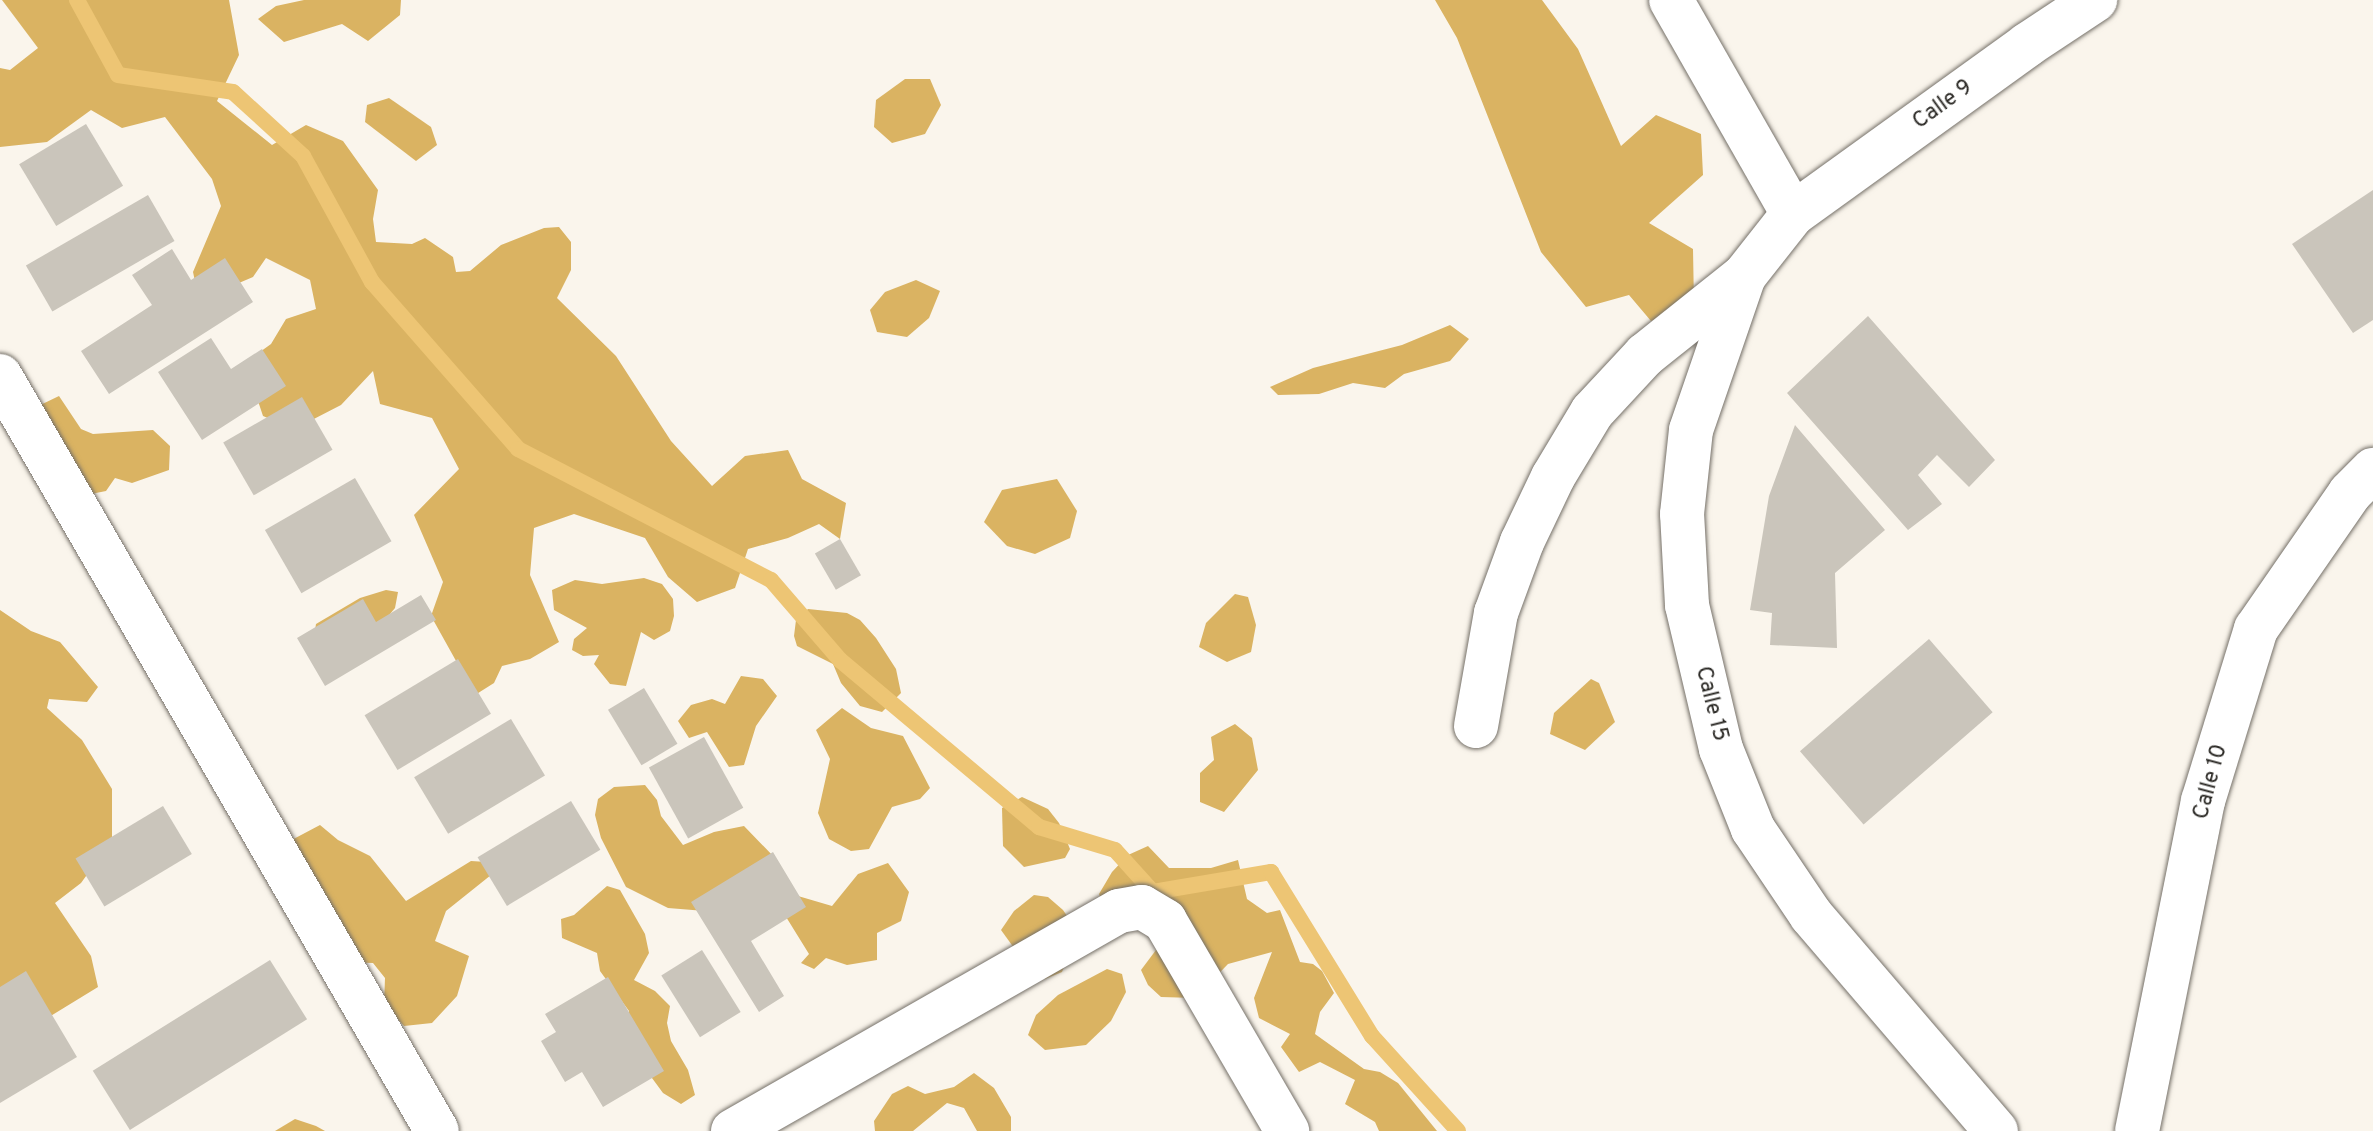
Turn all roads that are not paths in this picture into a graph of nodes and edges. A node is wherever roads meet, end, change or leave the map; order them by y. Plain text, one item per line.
1 (1671, 0) edge
2 (2095, 0) edge
3 (1793, 214) junction
4 (1744, 276) junction
5 (0, 376) edge
6 (2373, 470) edge
7 (1476, 726) dead end
8 (437, 1131) edge
9 (733, 1131) edge
10 (1287, 1131) edge
11 (1996, 1131) edge
12 (2137, 1131) edge

1 - 3 street
2 - 3 street, Calle 9
3 - 4 street, Calle 15
4 - 7 street
4 - 11 street, Calle 15
5 - 8 street
6 - 12 street, Calle 10
9 - 10 street

